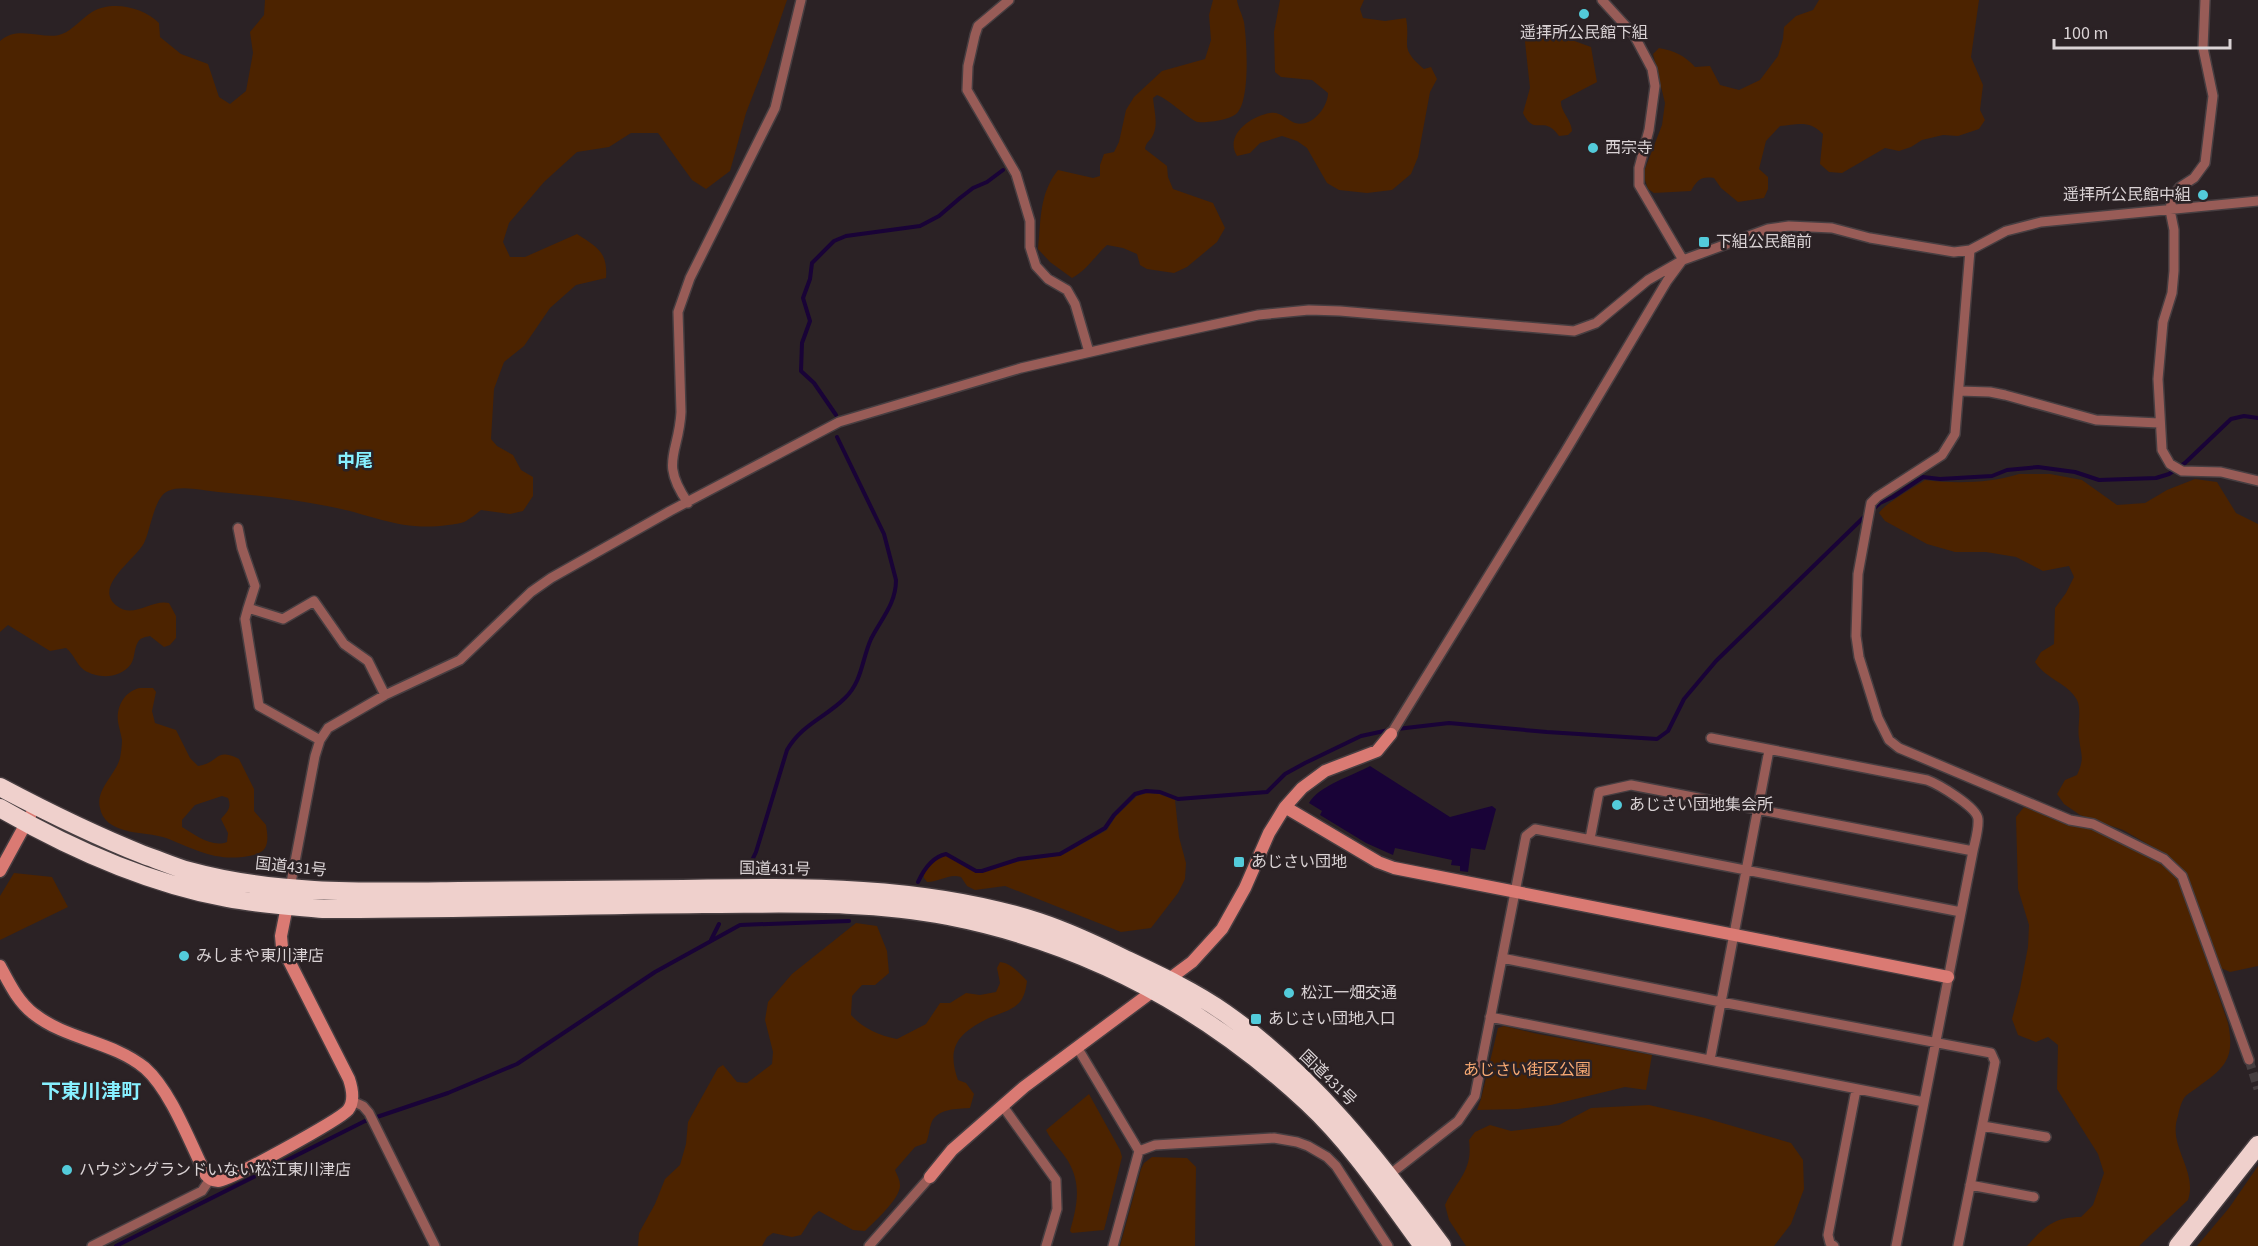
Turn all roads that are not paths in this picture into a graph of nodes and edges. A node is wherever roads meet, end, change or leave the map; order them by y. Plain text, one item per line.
1 (801, 0) edge
2 (1009, 0) edge
3 (1602, 0) edge
4 (2205, 0) edge
5 (2258, 201) edge
6 (2170, 210) junction
7 (1970, 250) junction
8 (1683, 260) junction
9 (1089, 352) junction
10 (1959, 390) junction
11 (2159, 423) junction
12 (2258, 481) edge
13 (688, 503) junction
14 (238, 528) dead end
15 (248, 608) junction
16 (385, 695) junction
17 (1391, 734) joint
18 (1711, 738) dead end
19 (320, 740) junction
20 (1768, 750) junction
21 (0, 787) edge
22 (36, 806) junction
23 (1285, 807) junction
24 (0, 808) edge
25 (1757, 809) junction
26 (26, 823) junction
27 (1590, 839) junction
28 (1973, 851) junction
29 (1746, 869) junction
30 (0, 871) edge
31 (1514, 892) junction
32 (289, 897) junction
33 (1961, 912) junction
34 (1733, 935) junction
35 (1502, 958) junction
36 (0, 966) edge
37 (1948, 977) junction
38 (1162, 984) junction
39 (1720, 1002) junction
40 (1490, 1017) junction
41 (1936, 1042) junction
42 (1077, 1047) junction
43 (1710, 1060) junction
44 (2249, 1060) tunnel mouth
45 (1856, 1090) junction
46 (352, 1101) junction
47 (1924, 1102) junction
48 (1002, 1105) junction
49 (1983, 1126) junction
50 (2046, 1137) dead end
51 (2258, 1145) edge
52 (1139, 1151) junction
53 (1389, 1175) junction
54 (930, 1177) joint
55 (210, 1179) junction
56 (1970, 1185) junction
57 (2034, 1197) dead end
58 (92, 1246) edge
59 (435, 1246) edge
60 (869, 1246) edge
61 (1046, 1246) edge
62 (1113, 1246) edge
63 (1388, 1246) edge
64 (1423, 1246) edge
65 (1442, 1246) edge
66 (1834, 1246) edge
67 (1896, 1246) edge
68 (1958, 1246) edge
69 (2178, 1246) edge

1 - 13 street
2 - 9 street
3 - 8 street
4 - 6 street
5 - 6 street
6 - 7 street
6 - 11 street
7 - 8 street
7 - 10 street
8 - 9 street
8 - 17 street
9 - 13 street
10 - 11 street
10 - 44 street
11 - 12 street
13 - 16 street
14 - 15 street
15 - 16 street
15 - 19 street
16 - 19 street
17 - 23 street
18 - 20 street
19 - 32 street
20 - 25 street
20 - 28 street
21 - 22 highway, 国道431号
22 - 26 street
22 - 32 highway, 国道431号
23 - 31 street
23 - 38 street
24 - 26 highway, 国道431号
25 - 27 street
25 - 28 street
25 - 29 street
26 - 30 street
26 - 32 highway, 国道431号
27 - 29 street
27 - 31 street
28 - 33 street
29 - 33 street
29 - 34 street
31 - 34 street
31 - 35 street
32 - 38 highway, 国道431号
32 - 46 street
33 - 37 street
34 - 37 street
34 - 39 street
35 - 39 street
35 - 40 street
36 - 55 street
37 - 41 street
38 - 42 street
38 - 53 highway, 国道431号
38 - 64 highway, 国道431号
39 - 41 street
39 - 43 street
40 - 43 street
40 - 53 street
41 - 47 street
41 - 49 street
42 - 48 street
42 - 52 street
43 - 45 street
45 - 47 street
45 - 66 street
46 - 55 street
46 - 59 street
47 - 67 street
48 - 54 street
48 - 61 street
49 - 50 street
49 - 56 street
51 - 69 highway
52 - 62 street
52 - 63 street
53 - 65 highway, 国道431号
54 - 60 street
55 - 58 street
56 - 57 street
56 - 68 street

